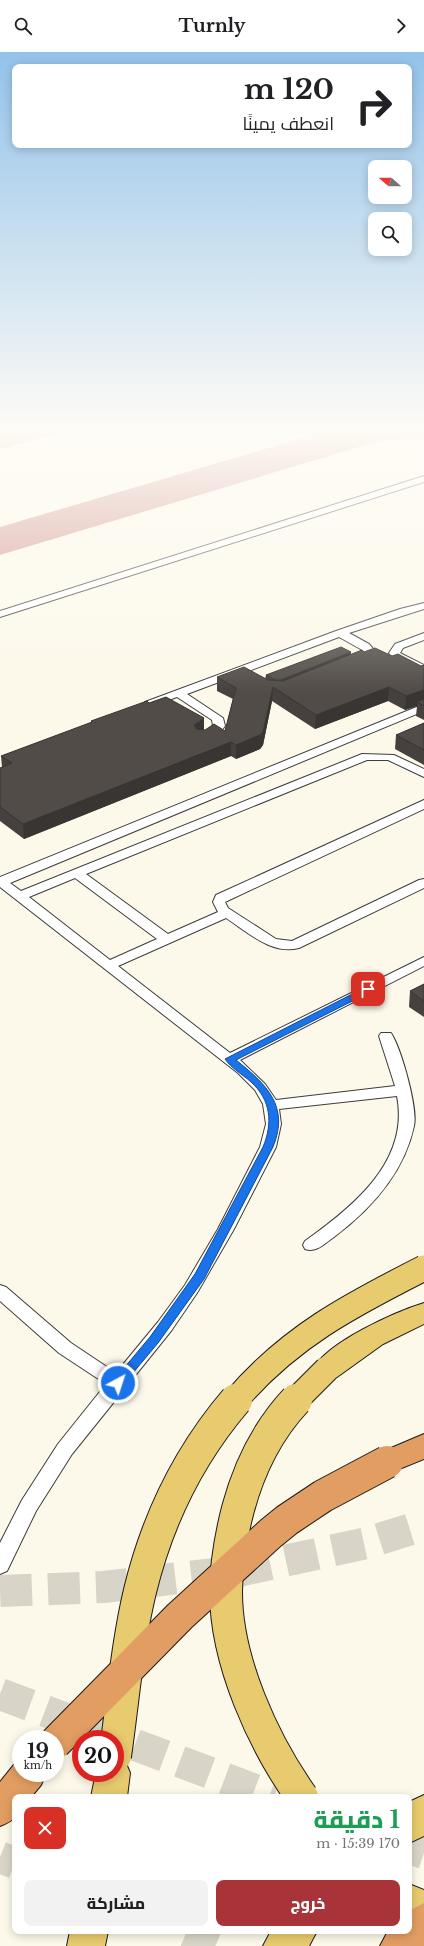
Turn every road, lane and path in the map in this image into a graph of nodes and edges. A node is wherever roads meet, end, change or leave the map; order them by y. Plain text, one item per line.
1 (310, 515) edge
2 (424, 606) edge
3 (0, 614) edge
4 (340, 633) junction
5 (424, 636) edge
6 (350, 663) edge
7 (424, 669) edge
8 (238, 671) junction
9 (250, 678) edge
10 (178, 693) junction
11 (141, 707) edge
12 (424, 707) edge
13 (201, 740) edge
14 (424, 774) edge
15 (424, 804) edge
16 (76, 873) junction
17 (0, 882) edge
18 (424, 883) edge
19 (20, 896) junction
20 (227, 913) junction
21 (167, 940) junction
22 (424, 961) edge
23 (109, 966) junction
24 (386, 1036) dead end
25 (230, 1059) junction
26 (403, 1090) junction
27 (271, 1105) junction
28 (311, 1245) dead end
29 (424, 1268) edge
30 (0, 1291) edge
31 (424, 1313) edge
32 (118, 1383) junction
33 (424, 1446) edge
34 (0, 1565) edge
35 (119, 1730) edge
36 (64, 1734) edge
37 (22, 1782) edge
38 (112, 1782) edge
39 (12, 1794) edge
40 (12, 1794) edge
41 (110, 1794) edge
42 (300, 1794) edge
43 (0, 1809) edge
44 (424, 1812) edge
45 (412, 1823) edge
46 (412, 1904) edge
47 (424, 1912) edge
48 (424, 1922) edge
49 (88, 1934) edge
50 (295, 1934) edge
51 (412, 1934) edge
52 (412, 1934) edge
53 (86, 1946) edge
54 (282, 1946) edge
55 (399, 1946) edge

1 - 3 lane
2 - 4 lane
4 - 6 lane
4 - 8 lane
5 - 7 lane
8 - 9 lane
8 - 10 lane
10 - 11 lane
10 - 13 lane
12 - 17 lane
14 - 16 lane
15 - 20 lane
16 - 19 lane
16 - 21 lane
17 - 19 lane
18 - 20 lane
19 - 23 lane
20 - 21 lane
21 - 23 lane
22 - 25 lane
23 - 25 lane
24 - 26 lane
25 - 27 lane
26 - 27 lane
26 - 28 lane
27 - 32 lane
29 - 35 main road, bridge
30 - 32 lane
31 - 42 main road, bridge
32 - 34 lane
33 - 36 highway, bridge
37 - 39 highway
38 - 41 main road
40 - 43 highway
44 - 45 main road
46 - 47 main road
48 - 51 highway
49 - 53 main road
50 - 54 main road
52 - 55 highway

